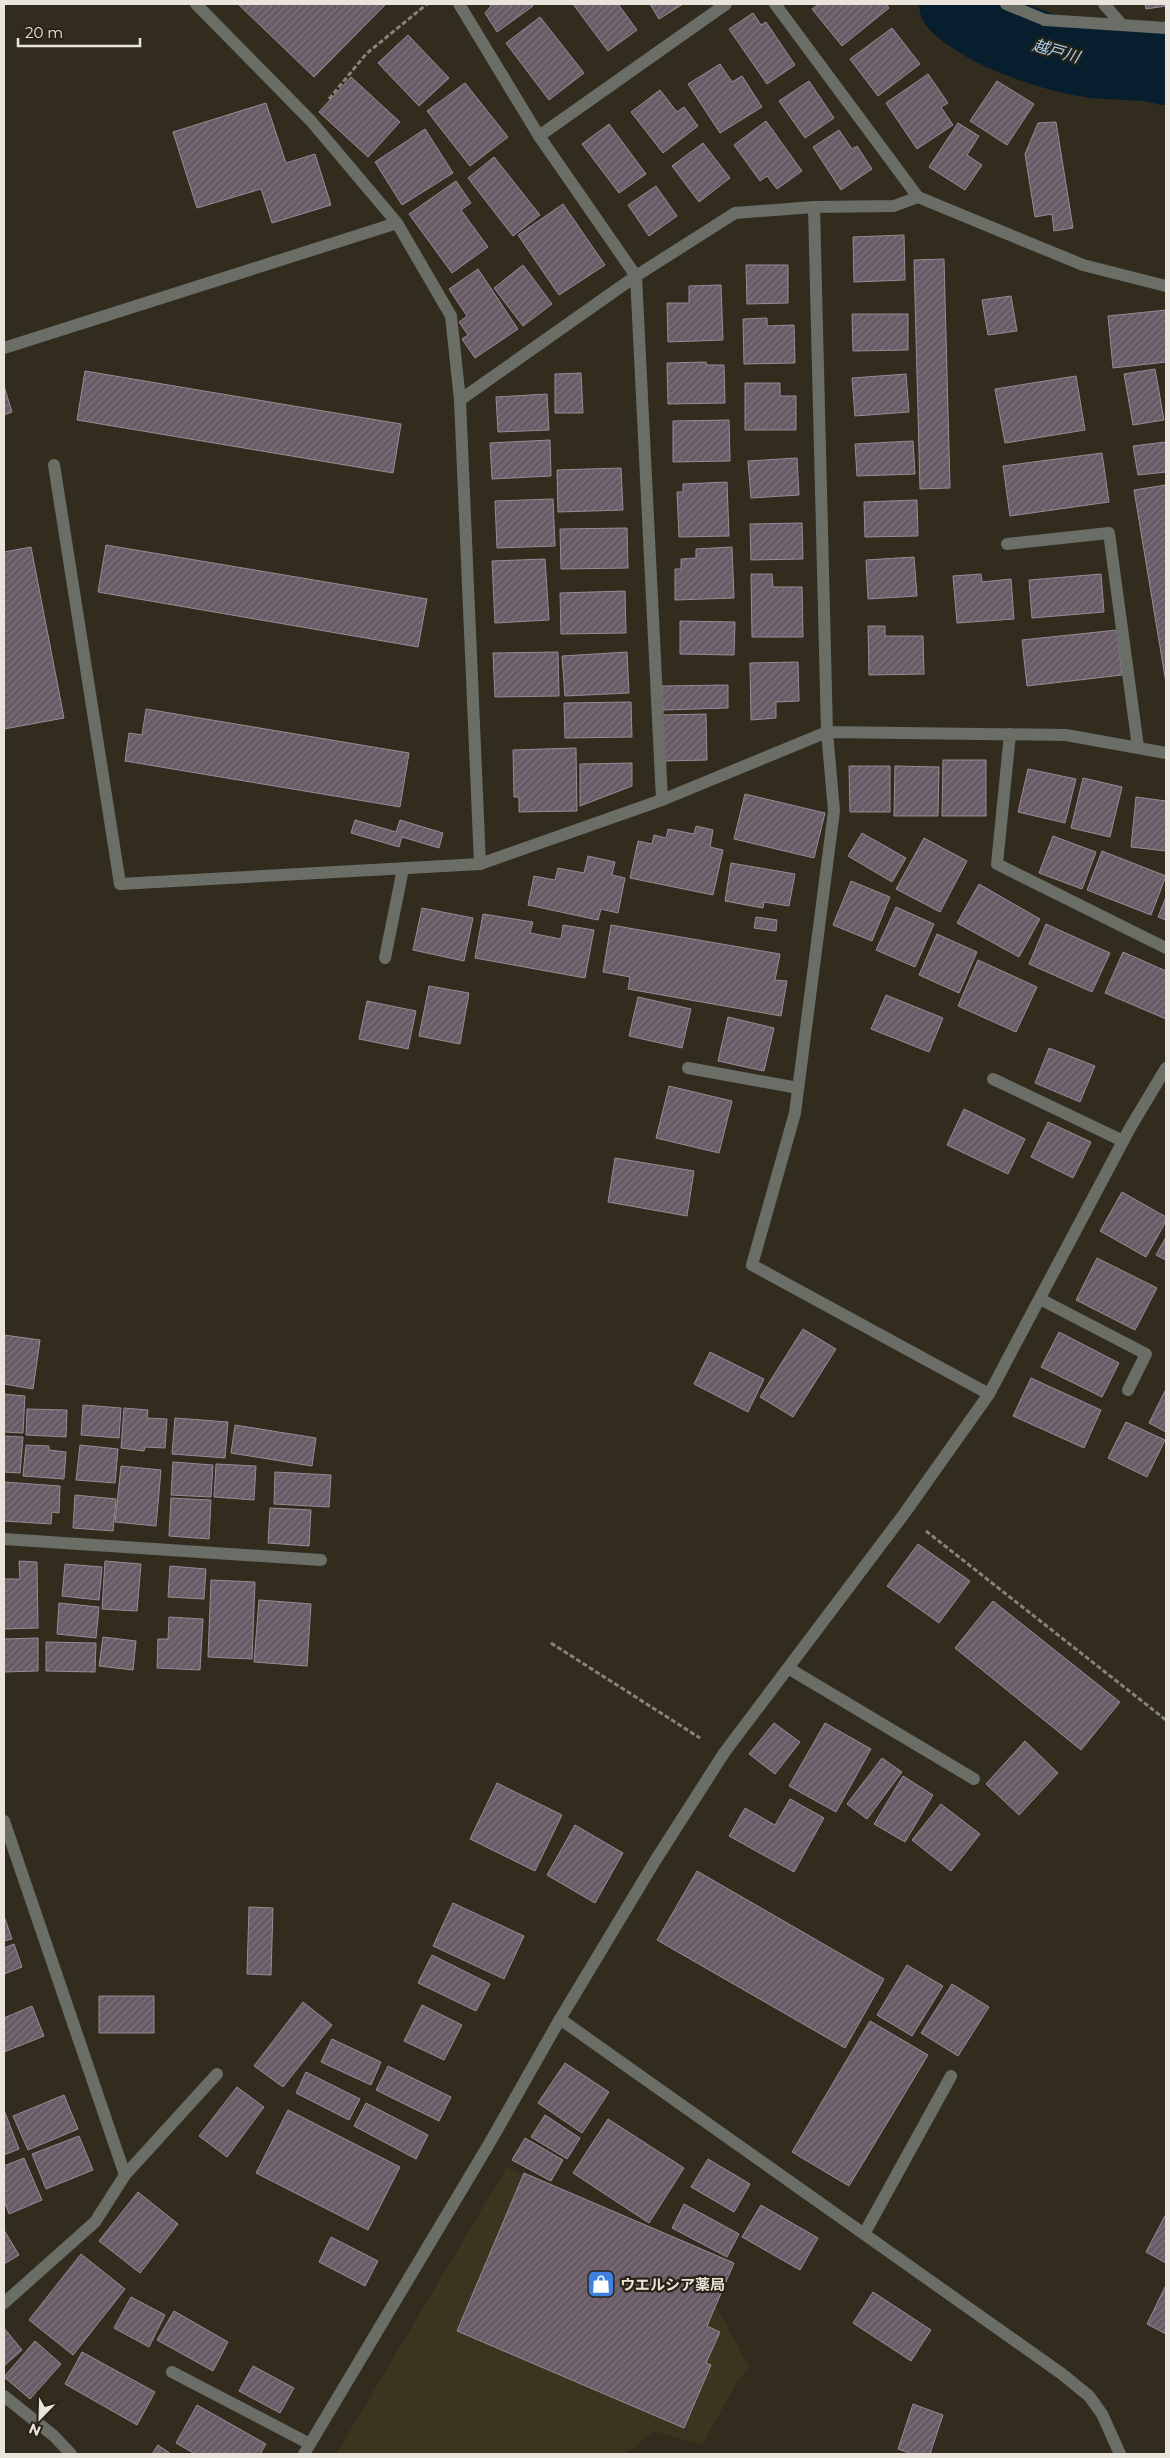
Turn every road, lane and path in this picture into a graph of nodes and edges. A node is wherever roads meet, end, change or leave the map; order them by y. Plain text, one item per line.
1 (196, 4) edge
2 (427, 4) edge
3 (459, 4) edge
4 (726, 4) edge
5 (775, 4) edge
6 (1006, 4) edge
7 (1104, 4) edge
8 (1122, 25) junction
9 (1166, 28) edge
10 (311, 121) junction
11 (539, 136) junction
12 (918, 197) junction
13 (814, 207) junction
14 (397, 223) junction
15 (636, 276) junction
16 (1166, 286) edge
17 (4, 348) edge
18 (460, 400) junction
19 (54, 465) dead end
20 (1007, 544) dead end
21 (827, 732) junction
22 (1010, 734) junction
23 (1138, 748) junction
24 (1166, 753) edge
25 (662, 800) junction
26 (480, 864) junction
27 (404, 869) junction
28 (1166, 948) edge
29 (385, 958) dead end
30 (688, 1068) dead end
31 (1166, 1068) edge
32 (993, 1078) dead end
33 (798, 1088) junction
34 (1123, 1140) junction
35 (1040, 1299) junction
36 (1128, 1390) dead end
37 (989, 1394) junction
38 (904, 1514) junction
39 (4, 1539) edge
40 (321, 1560) dead end
41 (551, 1643) dead end
42 (788, 1668) junction
43 (1166, 1720) edge
44 (724, 1753) junction
45 (974, 1778) dead end
46 (4, 1821) edge
47 (560, 2019) junction
48 (218, 2074) dead end
49 (951, 2076) dead end
50 (125, 2175) junction
51 (864, 2234) junction
52 (4, 2303) edge
53 (172, 2372) dead end
54 (4, 2396) edge
55 (307, 2449) edge
56 (72, 2454) edge
57 (1120, 2454) edge

1 - 10 street
2 - 10 path
3 - 11 street
4 - 11 street
5 - 12 street
6 - 8 street
7 - 8 street
8 - 9 street
10 - 14 street
11 - 15 street
12 - 13 street
12 - 16 street
13 - 15 street
13 - 21 street
14 - 17 street
14 - 18 street
15 - 18 street
15 - 25 street
18 - 26 street
19 - 27 street
20 - 23 street
21 - 22 street
21 - 25 street
21 - 33 street
22 - 23 street
22 - 28 street
23 - 24 street
25 - 26 street
26 - 27 street
27 - 29 street
30 - 33 street
31 - 34 street
32 - 34 street
33 - 37 street
34 - 35 street
35 - 36 street
35 - 37 street
37 - 38 street
38 - 42 street
38 - 43 path
39 - 40 street
41 - 44 path
42 - 44 street
42 - 45 street
44 - 47 street
46 - 50 street
47 - 51 street
47 - 55 street
48 - 50 street
49 - 51 street
50 - 52 street
51 - 57 street
53 - 55 street
54 - 56 street

